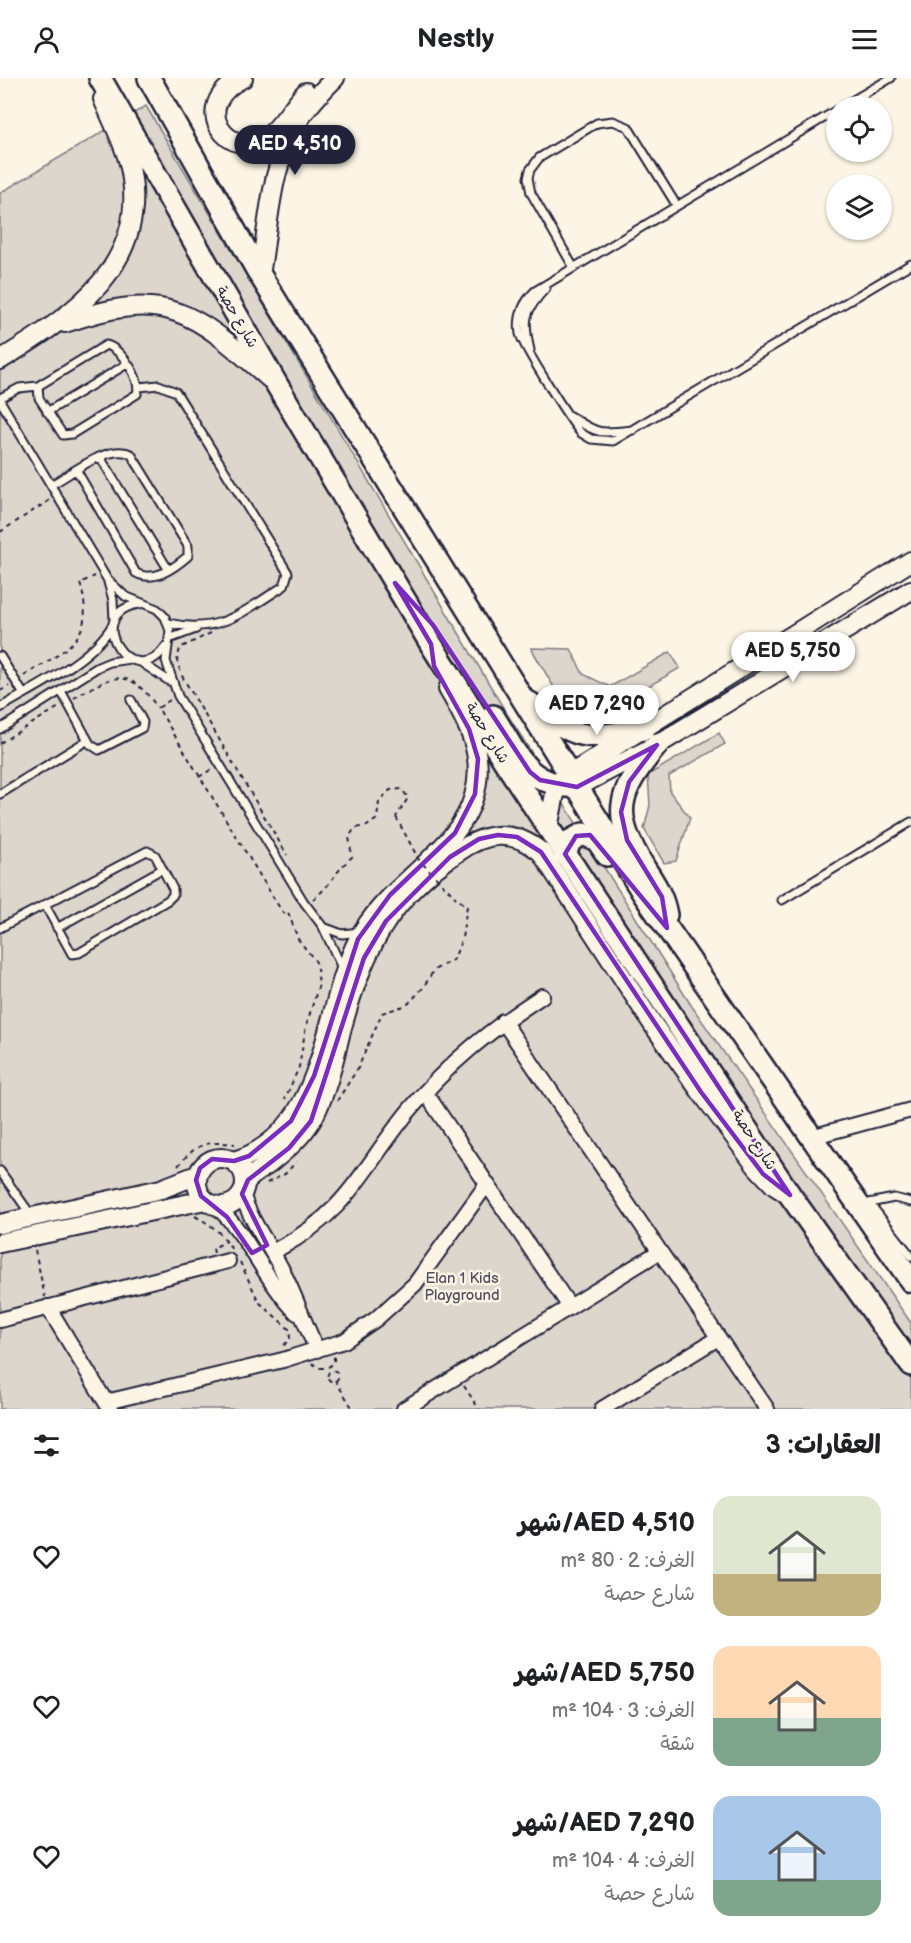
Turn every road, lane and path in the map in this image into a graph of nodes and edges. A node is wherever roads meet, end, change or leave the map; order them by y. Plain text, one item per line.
1 (94, 78) edge
2 (100, 78) edge
3 (149, 78) edge
4 (243, 78) edge
5 (324, 78) edge
6 (335, 78) edge
7 (891, 78) edge
8 (860, 96) edge
9 (826, 117) edge
10 (677, 206) junction
11 (911, 264) edge
12 (574, 268) junction
13 (260, 275) junction
14 (55, 327) junction
15 (2, 354) edge
16 (127, 364) junction
17 (277, 385) junction
18 (39, 386) junction
19 (139, 387) junction
20 (1, 398) edge
21 (47, 412) junction
22 (100, 457) junction
23 (77, 471) junction
24 (51, 485) junction
25 (57, 496) junction
26 (0, 532) edge
27 (911, 561) edge
28 (168, 569) junction
29 (105, 576) junction
30 (394, 583) junction
31 (911, 590) edge
32 (140, 604) junction
33 (113, 623) junction
34 (168, 623) junction
35 (209, 626) junction
36 (199, 628) junction
37 (168, 642) junction
38 (431, 644) junction
39 (0, 656) edge
40 (133, 660) junction
41 (15, 681) junction
42 (172, 683) junction
43 (0, 691) edge
44 (61, 691) junction
45 (23, 693) junction
46 (520, 695) junction
47 (178, 696) junction
48 (131, 700) dead end
49 (67, 702) junction
50 (0, 708) edge
51 (158, 708) junction
52 (0, 729) edge
53 (650, 737) junction
54 (88, 740) junction
55 (0, 743) edge
56 (569, 783) junction
57 (0, 794) edge
58 (911, 822) edge
59 (548, 828) junction
60 (565, 855) junction
61 (290, 860) dead end
62 (162, 869) junction
63 (643, 893) junction
64 (782, 900) dead end
65 (304, 902) junction
66 (45, 905) junction
67 (288, 912) junction
68 (323, 927) junction
69 (0, 928) edge
70 (57, 928) junction
71 (667, 928) junction
72 (363, 931) junction
73 (344, 973) junction
74 (542, 996) dead end
75 (503, 1021) junction
76 (425, 1092) junction
77 (282, 1108) dead end
78 (333, 1108) dead end
79 (911, 1110) edge
80 (811, 1137) junction
81 (237, 1153) junction
82 (0, 1171) edge
83 (172, 1172) dead end
84 (197, 1175) junction
85 (487, 1184) junction
86 (243, 1189) junction
87 (850, 1194) junction
88 (790, 1195) junction
89 (911, 1202) edge
90 (210, 1203) junction
91 (869, 1203) junction
92 (31, 1215) junction
93 (194, 1215) dead end
94 (0, 1224) edge
95 (0, 1243) edge
96 (43, 1246) dead end
97 (273, 1247) junction
98 (659, 1252) junction
99 (252, 1253) junction
100 (911, 1256) edge
101 (228, 1261) dead end
102 (280, 1266) junction
103 (265, 1274) junction
104 (911, 1281) edge
105 (48, 1307) junction
106 (570, 1307) junction
107 (300, 1316) junction
108 (0, 1320) edge
109 (718, 1338) junction
110 (317, 1350) junction
111 (284, 1360) junction
112 (911, 1365) edge
113 (458, 1376) junction
114 (335, 1380) junction
115 (108, 1406) edge
116 (353, 1409) edge
117 (404, 1409) edge
118 (479, 1409) edge
119 (602, 1409) edge
120 (767, 1409) edge

1 - 14 street
2 - 17 main road, شارع حصة
3 - 13 main road
4 - 5 street
6 - 13 street
7 - 8 lane
9 - 10 lane
10 - 12 lane
10 - 12 lane
11 - 12 lane
13 - 46 main road
14 - 15 street
14 - 17 street
16 - 18 lane
16 - 19 lane
16 - 21 lane
17 - 30 main road, شارع حصة
18 - 20 lane
18 - 21 lane
19 - 21 lane
19 - 35 lane
20 - 24 lane
22 - 23 lane
22 - 28 lane
22 - 28 lane
23 - 24 lane
23 - 28 lane
24 - 25 lane
25 - 26 path
25 - 29 lane
27 - 53 street
29 - 32 lane
29 - 33 lane
29 - 41 path
30 - 38 main road, شارع حصة
30 - 56 main road
31 - 53 street
32 - 33 lane
32 - 34 lane
33 - 40 lane
33 - 45 lane
34 - 36 lane
34 - 37 lane
35 - 36 lane
35 - 61 path
36 - 37 lane
37 - 40 lane
37 - 42 lane
38 - 59 main road, شارع حصة
38 - 72 street
39 - 41 lane
40 - 42 lane
40 - 44 lane
41 - 43 path
41 - 45 lane
42 - 47 lane
44 - 49 lane
44 - 52 lane
45 - 50 lane
46 - 53 main road
46 - 56 main road
47 - 51 path
47 - 65 lane
48 - 54 lane
49 - 51 path
49 - 54 lane
49 - 55 path
51 - 67 path
53 - 56 street
53 - 71 main road
54 - 57 lane
56 - 59 street
56 - 63 main road
58 - 64 lane
59 - 60 main road, شارع حصة
60 - 63 main road
60 - 88 main road, شارع حصة
62 - 66 lane
62 - 70 lane
62 - 70 lane
63 - 71 main road
65 - 67 path
65 - 68 lane
65 - 78 path, bridge
66 - 69 lane
66 - 70 lane
67 - 77 path
68 - 72 lane
68 - 73 lane
71 - 80 main road
72 - 73 street
73 - 81 street
74 - 75 street
75 - 76 street
75 - 98 street
76 - 85 street
76 - 97 street
79 - 80 street
80 - 87 main road
81 - 83 path
81 - 84 street
81 - 86 street
82 - 92 lane
84 - 90 street
84 - 92 street
85 - 106 street
85 - 110 street
86 - 88 street
86 - 90 street
86 - 97 street
87 - 91 lane
87 - 104 main road
88 - 112 main road, شارع حصة
89 - 91 lane
90 - 95 street
90 - 99 street
91 - 100 lane
92 - 94 street
93 - 111 path
96 - 105 path
97 - 99 street
97 - 102 street
98 - 106 street
98 - 109 street
99 - 103 street
101 - 105 street
102 - 103 street
102 - 107 street
103 - 107 street
105 - 108 street
105 - 115 street
106 - 113 street
107 - 110 street
109 - 119 street
109 - 120 street
110 - 111 street
111 - 115 street
113 - 117 street
113 - 118 path
114 - 114 path
114 - 116 path

